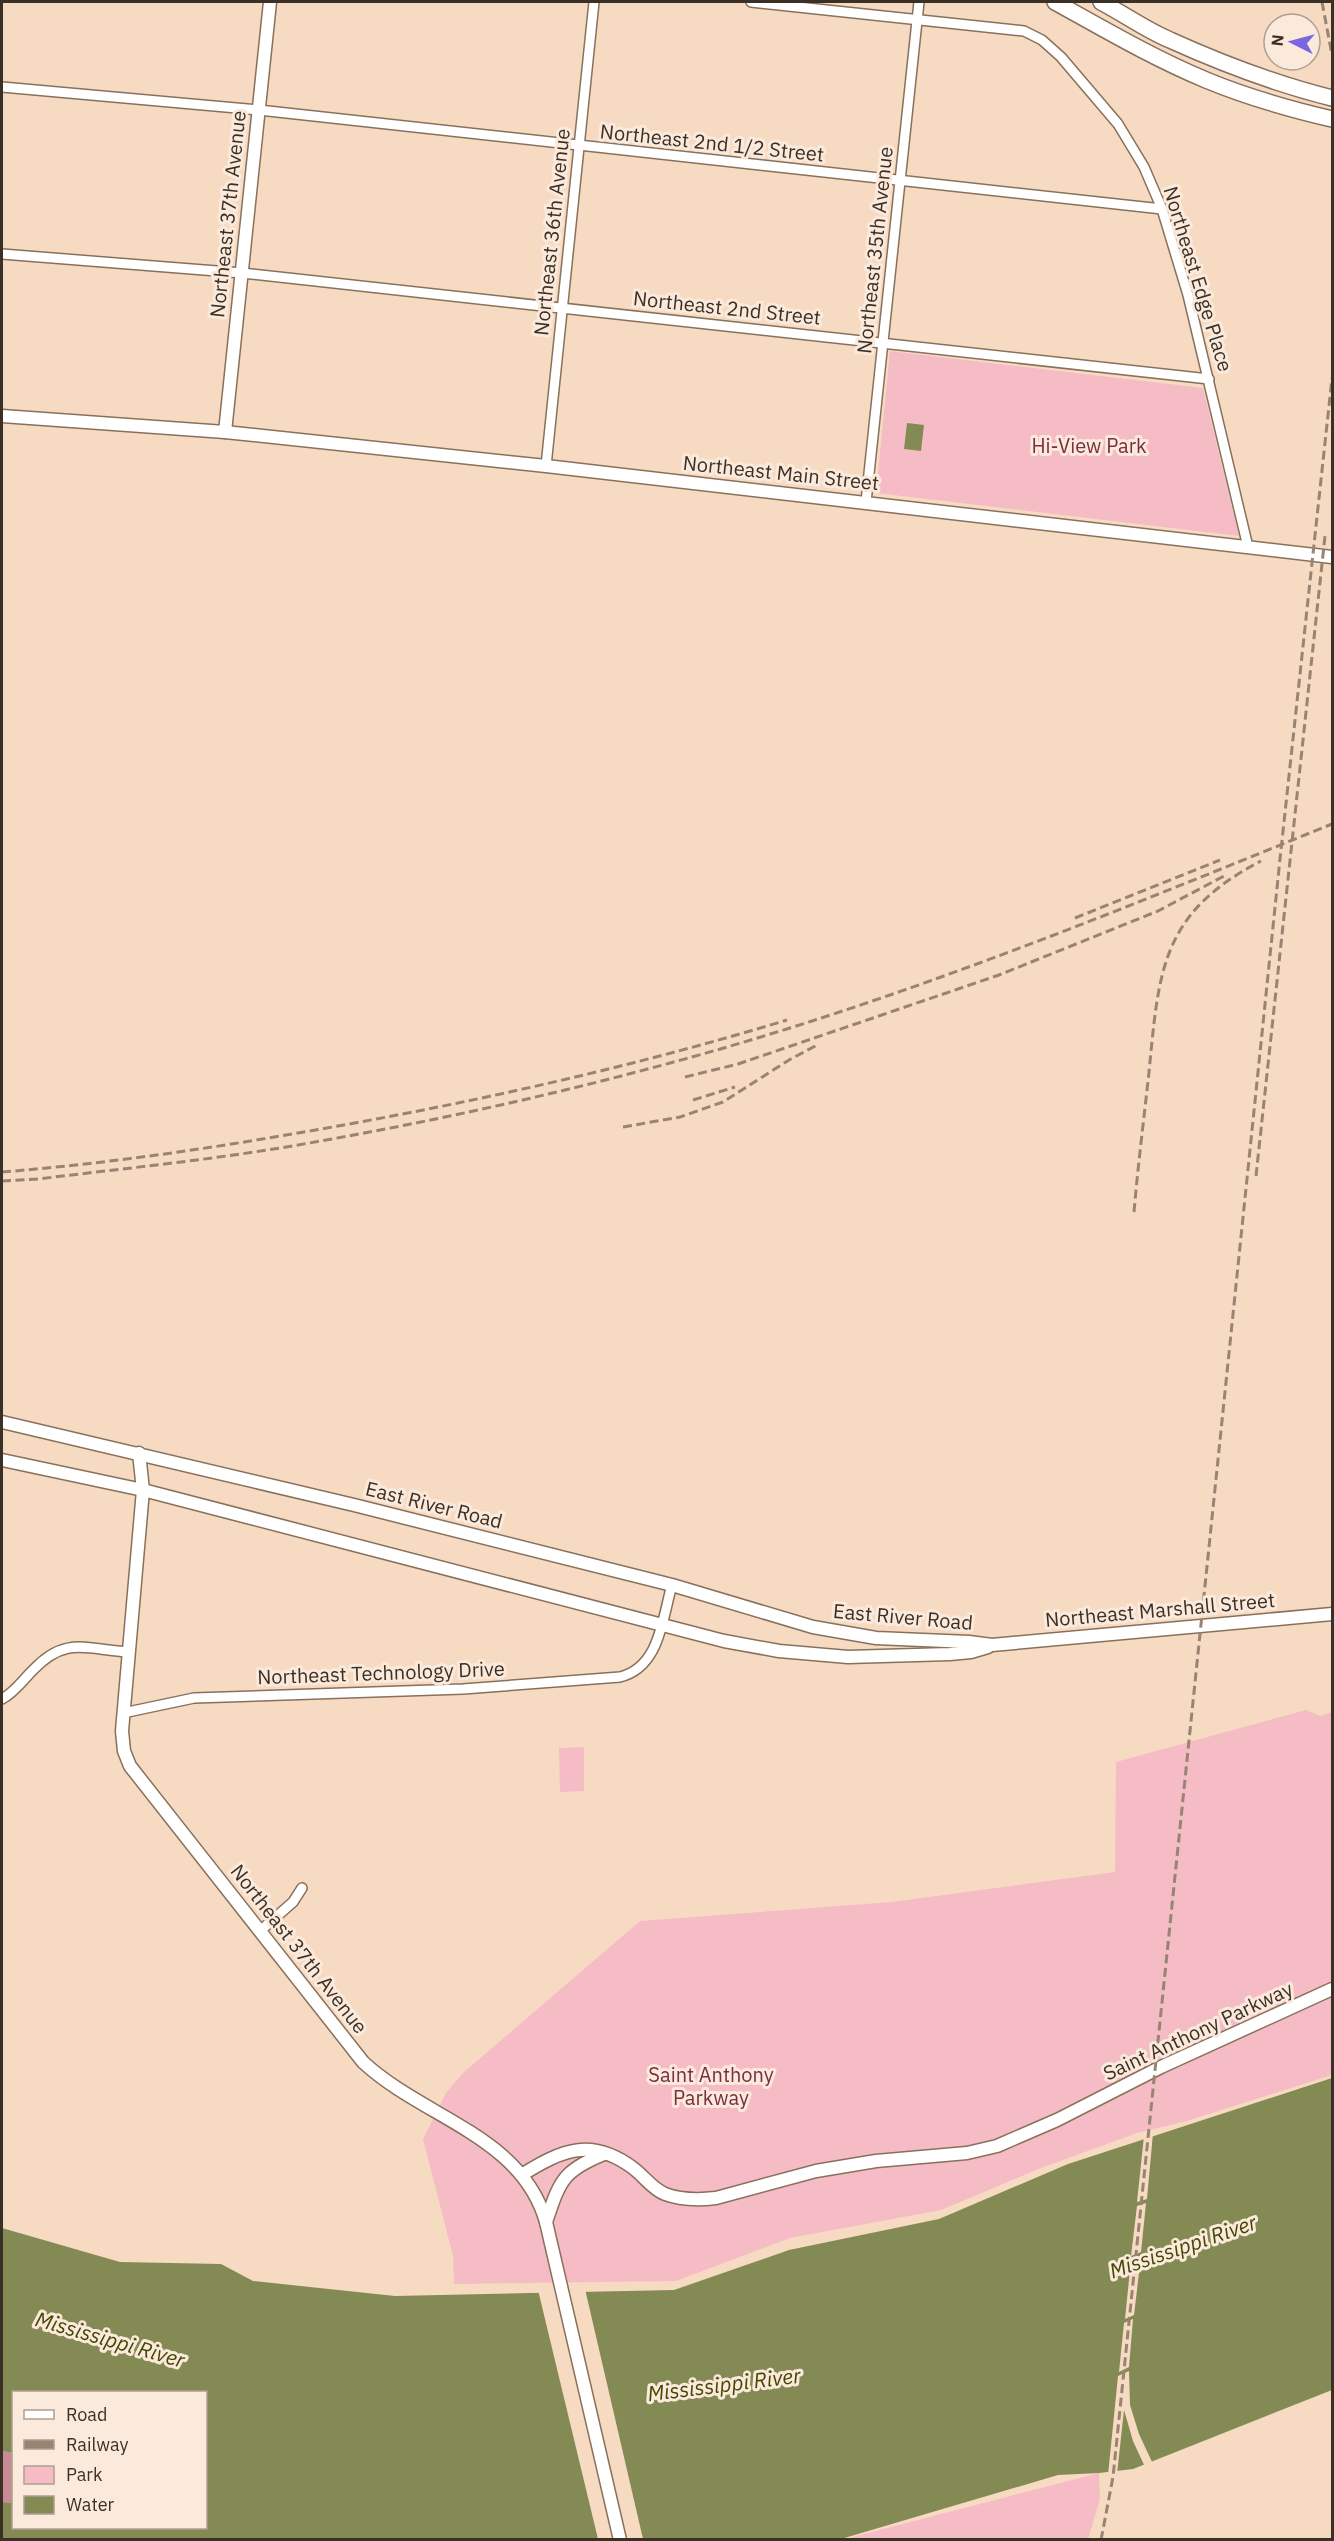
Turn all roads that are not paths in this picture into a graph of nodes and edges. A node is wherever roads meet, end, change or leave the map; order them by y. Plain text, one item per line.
1 (270, 2) edge
2 (594, 2) edge
3 (750, 2) edge
4 (918, 2) edge
5 (1055, 2) edge
6 (1101, 2) edge
7 (1109, 2) edge
8 (1127, 16) junction
9 (917, 20) junction
10 (2, 87) edge
11 (1332, 98) edge
12 (259, 110) junction
13 (1332, 119) edge
14 (579, 146) junction
15 (900, 182) junction
16 (1162, 209) junction
17 (2, 254) edge
18 (242, 273) junction
19 (562, 308) junction
20 (883, 344) junction
21 (1209, 379) junction
22 (2, 416) edge
23 (225, 432) junction
24 (546, 466) junction
25 (866, 502) junction
26 (1248, 547) junction
27 (1332, 557) edge
28 (2, 1422) edge
29 (139, 1453) junction
30 (2, 1461) edge
31 (143, 1490) junction
32 (672, 1585) junction
33 (1332, 1614) edge
34 (661, 1625) junction
35 (992, 1645) junction
36 (129, 1652) junction
37 (2, 1699) edge
38 (123, 1713) junction
39 (302, 1888) dead end
40 (260, 1931) junction
41 (1332, 1989) edge
42 (604, 2154) junction
43 (523, 2174) junction
44 (546, 2222) junction
45 (620, 2540) edge

1 - 12 street, Northeast 37th Avenue
2 - 14 street, Northeast 36th Avenue
3 - 9 street
4 - 9 street, Northeast 35th Avenue
5 - 13 main road
6 - 8 main road
7 - 8 main road
8 - 11 main road
9 - 15 street, Northeast 35th Avenue
9 - 16 street, Northeast Edge Place
10 - 12 street, Northeast 2nd 1/2 Street
12 - 14 street, Northeast 2nd 1/2 Street
12 - 18 street, Northeast 37th Avenue
14 - 15 street, Northeast 2nd 1/2 Street
14 - 19 street, Northeast 36th Avenue
15 - 16 street, Northeast 2nd 1/2 Street
15 - 20 street, Northeast 35th Avenue
16 - 21 street, Northeast Edge Place
17 - 18 street, Northeast 2nd Street
18 - 19 street, Northeast 2nd Street
18 - 23 street, Northeast 37th Avenue
19 - 20 street, Northeast 2nd Street
19 - 24 street, Northeast 36th Avenue
20 - 21 street, Northeast 2nd Street
20 - 25 street, Northeast 35th Avenue
21 - 26 street, Northeast Edge Place
22 - 23 street, Northeast Main Street
23 - 24 street, Northeast Main Street
24 - 25 street, Northeast Main Street
25 - 26 street, Northeast Main Street
26 - 27 street, Northeast Main Street
28 - 29 street, East River Road
29 - 31 street, Northeast 37th Avenue
29 - 32 street, East River Road
30 - 31 street, East River Road
31 - 34 street, East River Road
31 - 36 street, Northeast 37th Avenue
32 - 34 street
32 - 35 street, East River Road
33 - 35 street, Northeast Marshall Street
34 - 35 street, East River Road
34 - 38 street, Northeast Technology Drive
36 - 37 street
36 - 38 street, Northeast 37th Avenue
38 - 40 street, Northeast 37th Avenue
39 - 40 street
40 - 43 street, Northeast 37th Avenue
41 - 42 street, Saint Anthony Parkway
42 - 43 street, Saint Anthony Parkway
42 - 44 street
43 - 44 street, Northeast 37th Avenue
44 - 45 street, Northeast 37th Avenue

